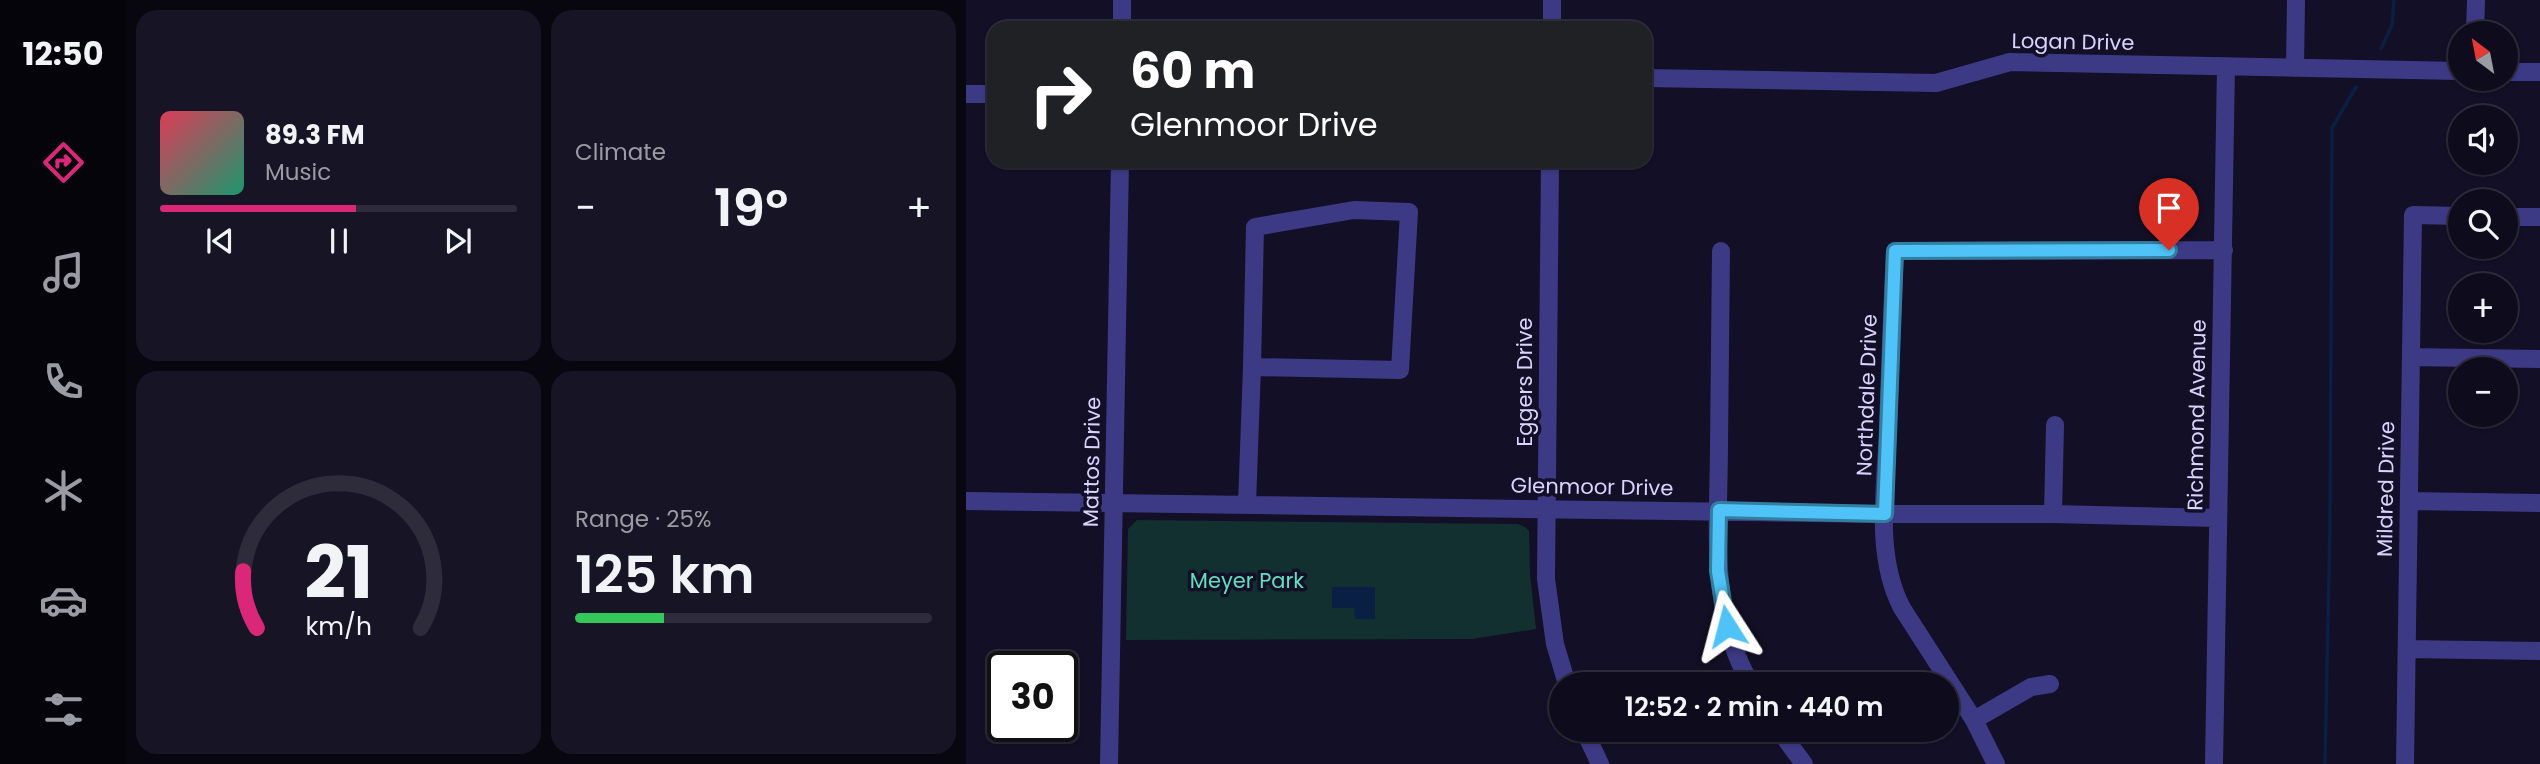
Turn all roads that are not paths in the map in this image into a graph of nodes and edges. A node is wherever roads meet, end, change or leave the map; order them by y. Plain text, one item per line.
1 (1122, 0) edge
2 (1552, 0) edge
3 (2297, 0) edge
4 (2476, 0) edge
5 (1122, 21) edge
6 (1552, 21) edge
7 (2475, 21) edge
8 (2226, 67) junction
9 (2295, 68) junction
10 (2448, 71) edge
11 (2518, 72) edge
12 (2540, 72) edge
13 (1652, 78) edge
14 (966, 94) edge
15 (987, 94) edge
16 (1120, 168) edge
17 (1550, 168) edge
18 (2448, 216) edge
19 (2518, 217) edge
20 (2540, 217) edge
21 (2224, 250) junction
22 (1721, 251) dead end
23 (2411, 357) junction
24 (2540, 359) edge
25 (1252, 368) junction
26 (2054, 425) dead end
27 (966, 501) edge
28 (2409, 501) junction
29 (1114, 503) junction
30 (1247, 503) junction
31 (2540, 503) edge
32 (1547, 509) junction
33 (1719, 510) junction
34 (1885, 514) junction
35 (2053, 514) junction
36 (2217, 518) junction
37 (2407, 649) junction
38 (2540, 651) edge
39 (1563, 672) edge
40 (1743, 672) edge
41 (2050, 684) dead end
42 (1974, 720) junction
43 (1590, 742) edge
44 (1788, 742) edge
45 (1110, 764) edge
46 (1600, 764) edge
47 (1804, 764) edge
48 (1996, 764) edge
49 (2214, 764) edge
50 (2405, 764) edge

1 - 5 street
2 - 6 street
3 - 9 street
4 - 7 street
8 - 9 street, Logan Drive
8 - 13 street, Logan Drive
8 - 21 street, Richmond Avenue
9 - 10 street, Logan Drive
11 - 12 street
14 - 15 street
16 - 29 street, Mattos Drive
17 - 32 street, Eggers Drive
18 - 23 street, Mildred Drive
19 - 20 street
21 - 34 street, Northdale Drive
21 - 36 street, Richmond Avenue
22 - 33 street
23 - 24 street
23 - 28 street, Mildred Drive
25 - 25 street
25 - 30 street
26 - 35 street
27 - 29 street, Glenmoor Drive
28 - 31 street
28 - 37 street, Mildred Drive
29 - 30 street, Glenmoor Drive
29 - 45 street, Mattos Drive
30 - 32 street, Glenmoor Drive
32 - 33 street, Glenmoor Drive
32 - 39 street, Eggers Drive
33 - 34 street, Glenmoor Drive
33 - 40 street
34 - 35 street, Glenmoor Drive
34 - 42 street, Northdale Drive
35 - 36 street, Glenmoor Drive
36 - 49 street, Richmond Avenue
37 - 38 street
37 - 50 street, Mildred Drive
41 - 42 street
42 - 48 street, Northdale Drive
43 - 46 street
44 - 47 street

